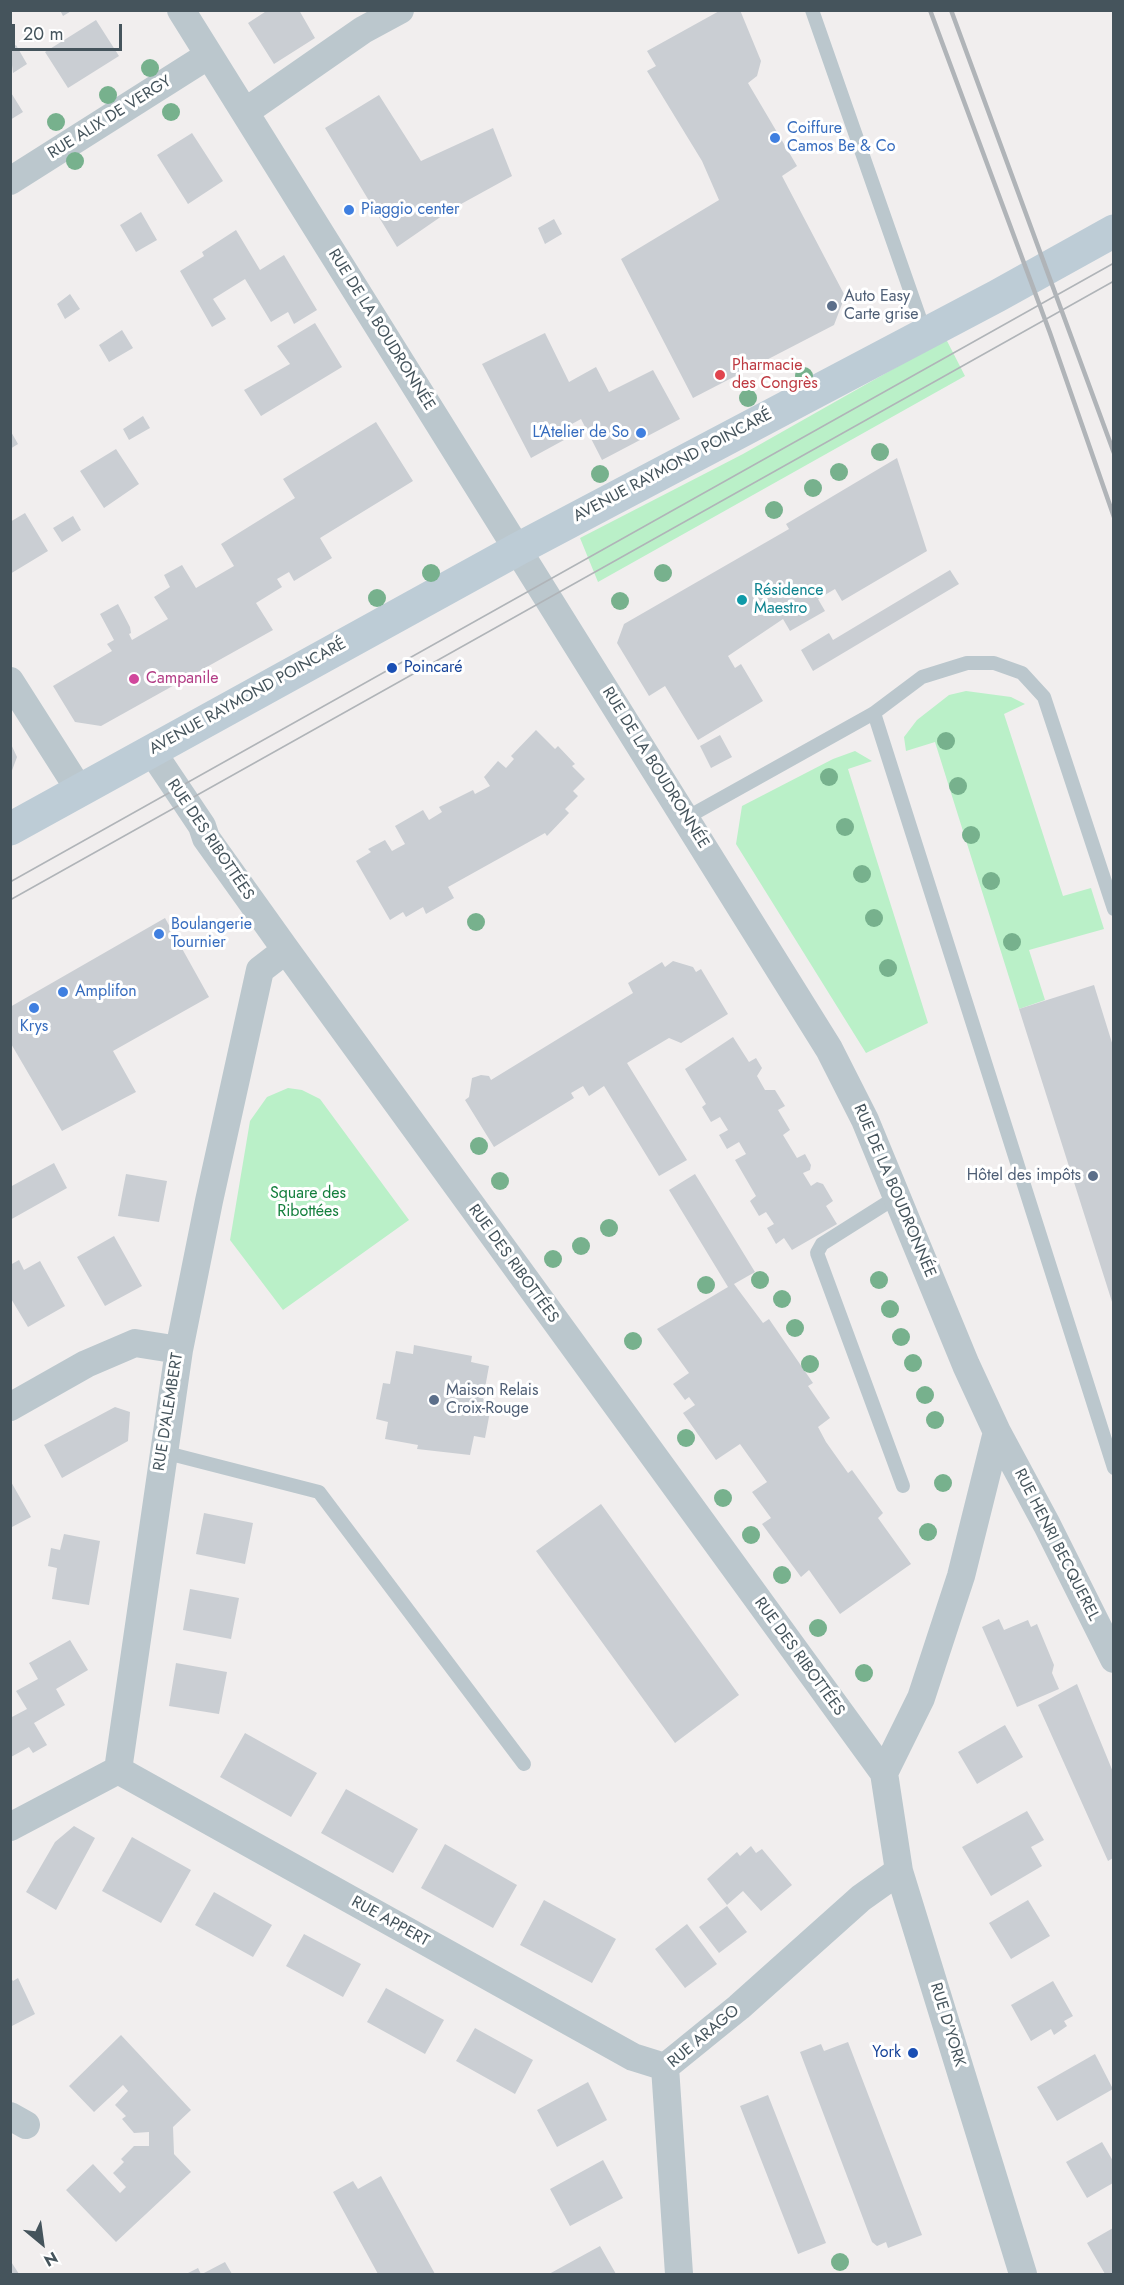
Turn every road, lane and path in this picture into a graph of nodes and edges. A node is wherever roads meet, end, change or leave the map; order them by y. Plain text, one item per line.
1 (182, 10) edge
2 (400, 10) edge
3 (812, 10) edge
4 (209, 55) junction
5 (245, 112) junction
6 (10, 181) edge
7 (1113, 231) edge
8 (925, 333) junction
9 (518, 549) junction
10 (10, 681) edge
11 (874, 713) junction
12 (151, 750) junction
13 (80, 791) junction
14 (686, 818) junction
15 (10, 829) edge
16 (1113, 909) edge
17 (286, 950) junction
18 (898, 1196) junction
19 (179, 1350) junction
20 (10, 1407) edge
21 (997, 1432) junction
22 (164, 1452) junction
23 (1113, 1468) edge
24 (903, 1486) dead end
25 (1113, 1659) edge
26 (524, 1764) dead end
27 (118, 1770) junction
28 (884, 1773) junction
29 (10, 1827) edge
30 (899, 1871) junction
31 (665, 2067) junction
32 (679, 2274) edge
33 (1023, 2274) edge

1 - 4 street, RUE DE LA BOUDRONNÉE
2 - 5 street
3 - 8 lane
4 - 5 street, RUE DE LA BOUDRONNÉE
4 - 6 street, RUE ALIX DE VERGY
5 - 9 street, RUE DE LA BOUDRONNÉE
7 - 8 main road, AVENUE RAYMOND POINCARÉ
8 - 9 main road, AVENUE RAYMOND POINCARÉ
9 - 12 main road, AVENUE RAYMOND POINCARÉ
9 - 14 street, RUE DE LA BOUDRONNÉE
10 - 13 street
11 - 14 lane
11 - 16 lane
11 - 23 lane
12 - 13 main road, AVENUE RAYMOND POINCARÉ
12 - 17 street, RUE DES RIBOTTÉES
13 - 15 main road, AVENUE RAYMOND POINCARÉ
14 - 18 street, RUE DE LA BOUDRONNÉE
17 - 19 street, RUE D'ALEMBERT
17 - 28 street, RUE DES RIBOTTÉES
18 - 21 street, RUE DE LA BOUDRONNÉE
18 - 24 lane
19 - 20 street
19 - 22 street, RUE D'ALEMBERT
21 - 25 street, RUE HENRI BECQUEREL
21 - 28 street
22 - 26 lane
22 - 27 street, RUE D'ALEMBERT
27 - 29 street
27 - 31 street, RUE APPERT
28 - 30 street, RUE D'YORK
30 - 31 street, RUE ARAGO
30 - 33 street, RUE D'YORK
31 - 32 street, RUE ARAGO

